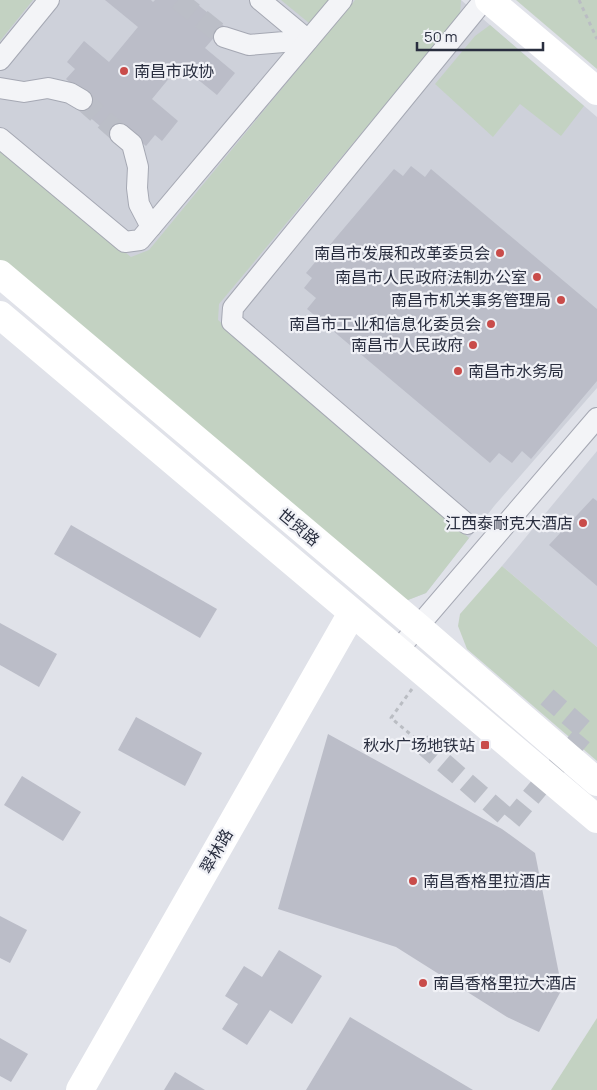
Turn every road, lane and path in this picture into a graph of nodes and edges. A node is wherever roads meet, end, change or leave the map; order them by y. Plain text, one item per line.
1 (49, 0) edge
2 (260, 0) edge
3 (342, 0) edge
4 (484, 0) edge
5 (489, 0) edge
6 (579, 0) edge
7 (224, 37) tunnel mouth
8 (597, 39) edge
9 (308, 40) junction
10 (0, 60) edge
11 (0, 88) edge
12 (597, 91) edge
13 (82, 100) tunnel mouth
14 (120, 134) tunnel mouth
15 (0, 138) edge
16 (151, 228) junction
17 (0, 274) edge
18 (0, 315) edge
19 (597, 418) edge
20 (466, 524) dead end
21 (352, 613) junction
22 (418, 627) junction
23 (397, 651) junction
24 (416, 685) dead end
25 (421, 743) tunnel mouth
26 (597, 782) edge
27 (597, 819) edge
28 (80, 1090) edge

1 - 10 street
2 - 9 street
3 - 9 street
4 - 20 street
5 - 12 main road
6 - 8 path
7 - 9 street
9 - 16 street
11 - 13 street
14 - 16 street
15 - 16 street
17 - 22 main road, 世贸路
18 - 21 main road, 世贸路
19 - 22 street
21 - 23 main road, 世贸路
21 - 28 main road, 翠林路
22 - 23 street
22 - 26 main road, 世贸路
23 - 27 main road, 世贸路
24 - 25 path

